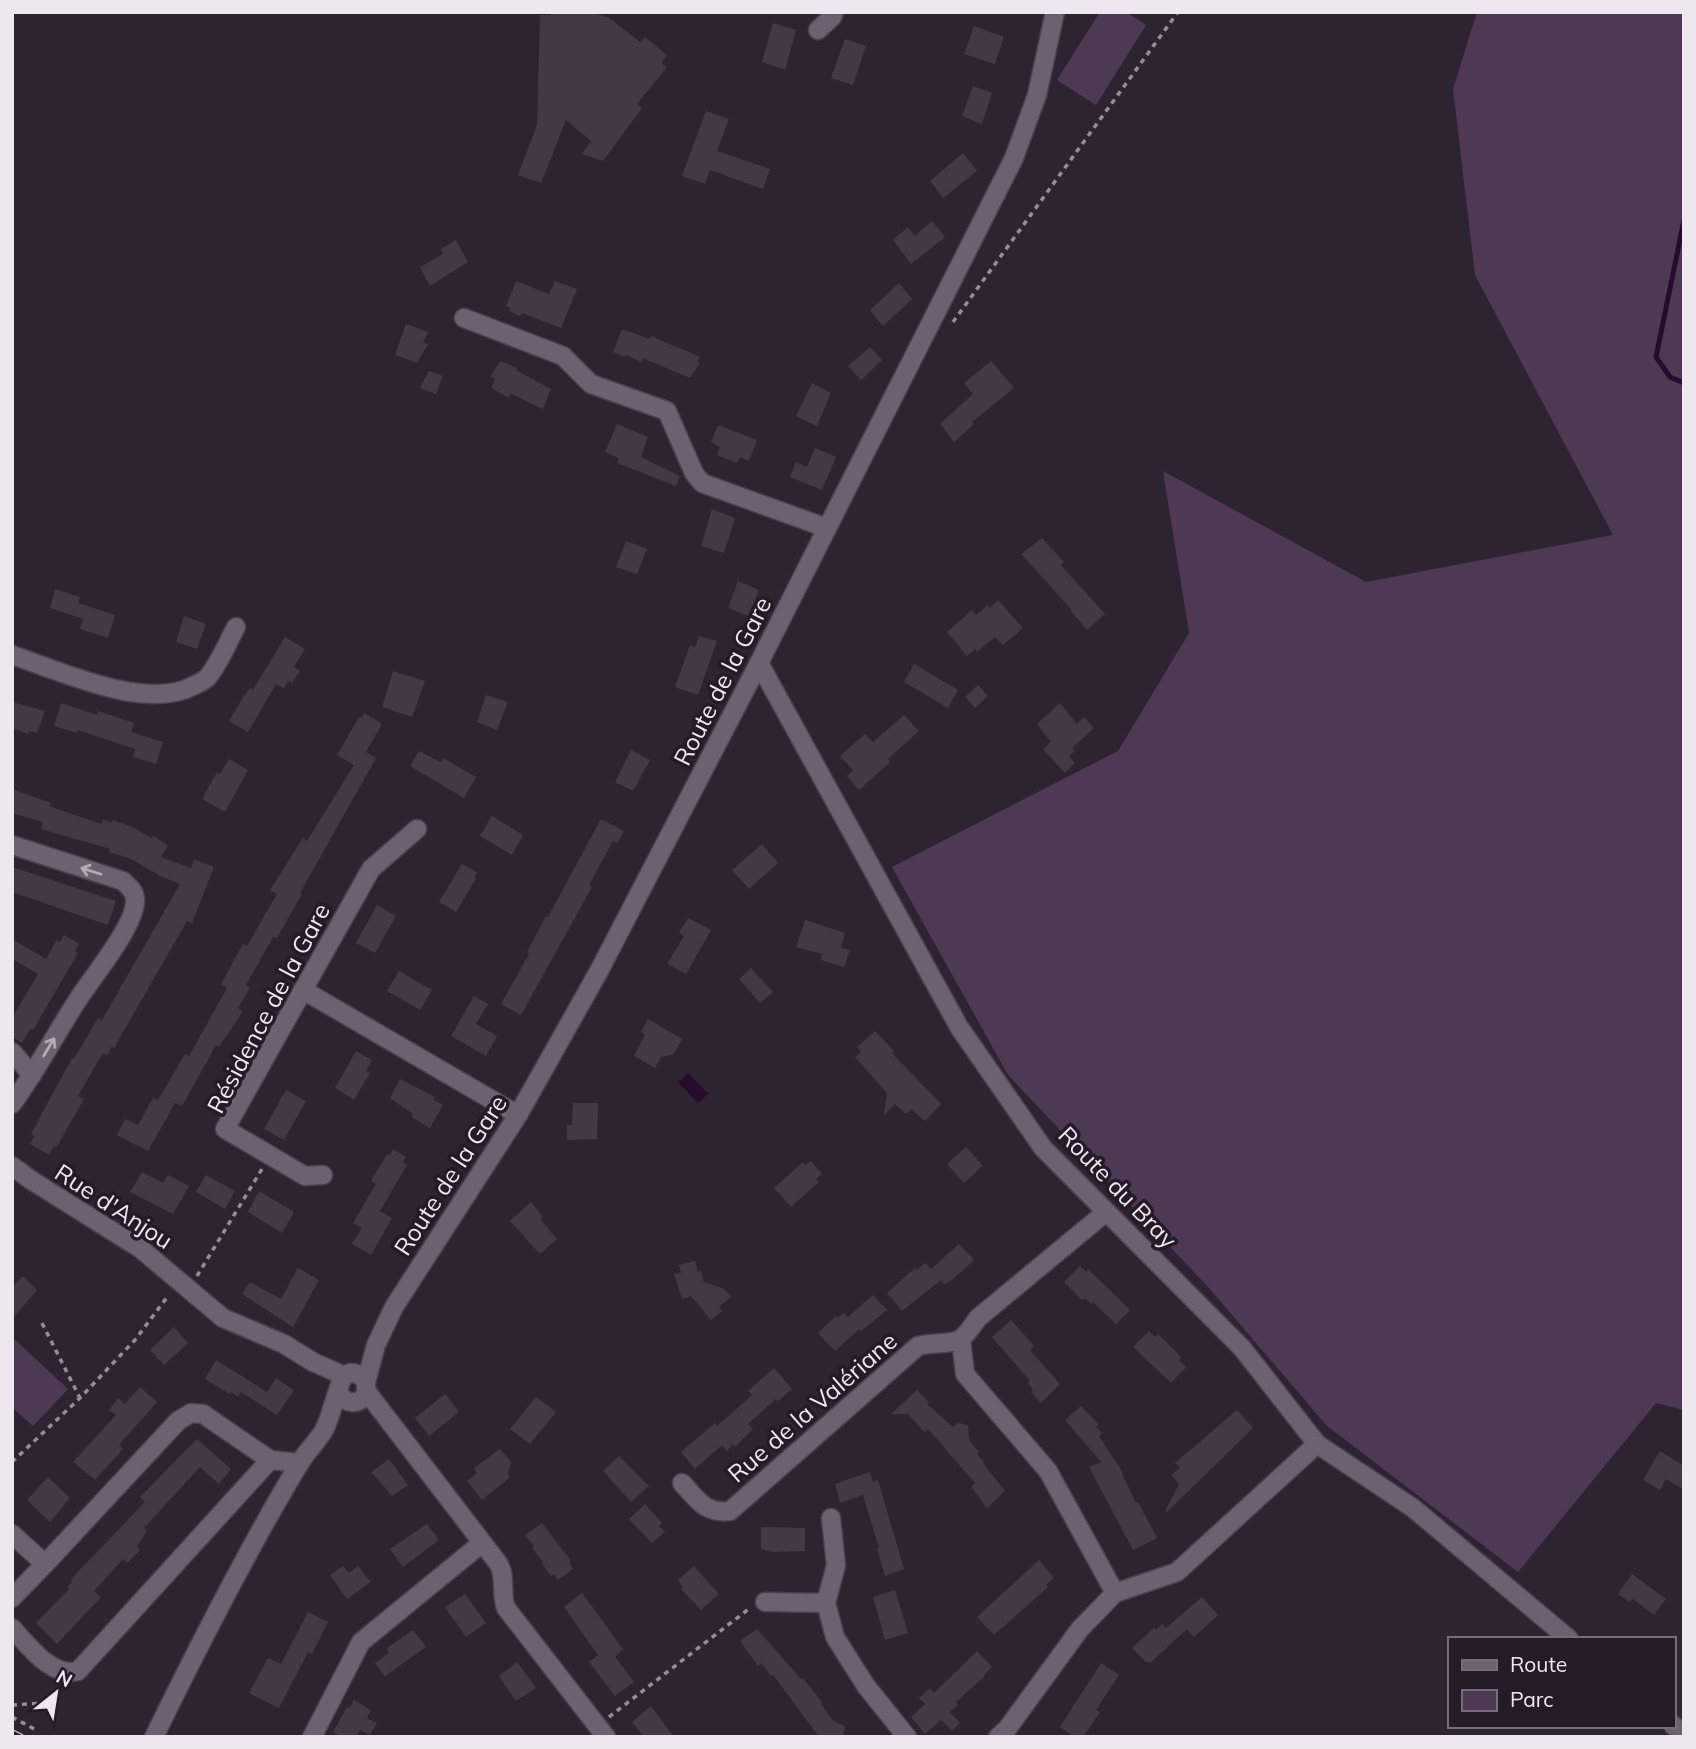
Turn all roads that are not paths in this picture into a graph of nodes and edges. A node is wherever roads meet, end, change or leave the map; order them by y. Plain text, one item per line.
1 (834, 12) edge
2 (1055, 12) edge
3 (818, 30) dead end
4 (464, 318) dead end
5 (827, 528) junction
6 (236, 627) dead end
7 (12, 655) edge
8 (759, 663) junction
9 (417, 829) dead end
10 (12, 845) edge
11 (303, 990) junction
12 (12, 1052) edge
13 (32, 1074) junction
14 (12, 1104) edge
15 (518, 1115) junction
16 (12, 1166) edge
17 (323, 1175) dead end
18 (1106, 1212) junction
19 (961, 1339) junction
20 (353, 1388) junction
21 (1317, 1444) junction
22 (270, 1460) junction
23 (300, 1463) junction
24 (682, 1483) dead end
25 (831, 1518) dead end
26 (12, 1534) edge
27 (482, 1543) junction
28 (45, 1564) junction
29 (1115, 1593) junction
30 (12, 1598) edge
31 (765, 1602) road end
32 (826, 1603) junction
33 (12, 1629) edge
34 (1567, 1637) edge
35 (601, 1731) edge
36 (154, 1737) edge
37 (312, 1737) edge
38 (907, 1737) edge
39 (998, 1737) edge

1 - 3 street
2 - 5 street, Route de la Gare
4 - 5 street
5 - 8 street, Route de la Gare
6 - 7 street
8 - 15 street, Route de la Gare
8 - 18 street, Route du Bray
9 - 11 street, Résidence de la Gare
13 -> 10 street
11 - 15 street
11 - 17 street, Résidence de la Gare
12 - 13 street
13 - 14 street
15 - 20 street, Route de la Gare
16 - 20 street, Rue d'Anjou
18 - 19 street
18 - 21 street, Route du Bray
19 - 24 street, Rue de la Valériane
19 - 29 street
20 - 23 street
20 - 27 street, Rue d'Anjou
21 - 29 street
21 - 34 street, Route du Bray
22 - 23 street
22 - 28 street
22 - 33 street
23 - 36 street
25 - 32 street
26 - 28 street
27 - 35 street
27 - 37 street
28 - 30 street
29 - 39 street
31 - 32 street
32 - 38 street

